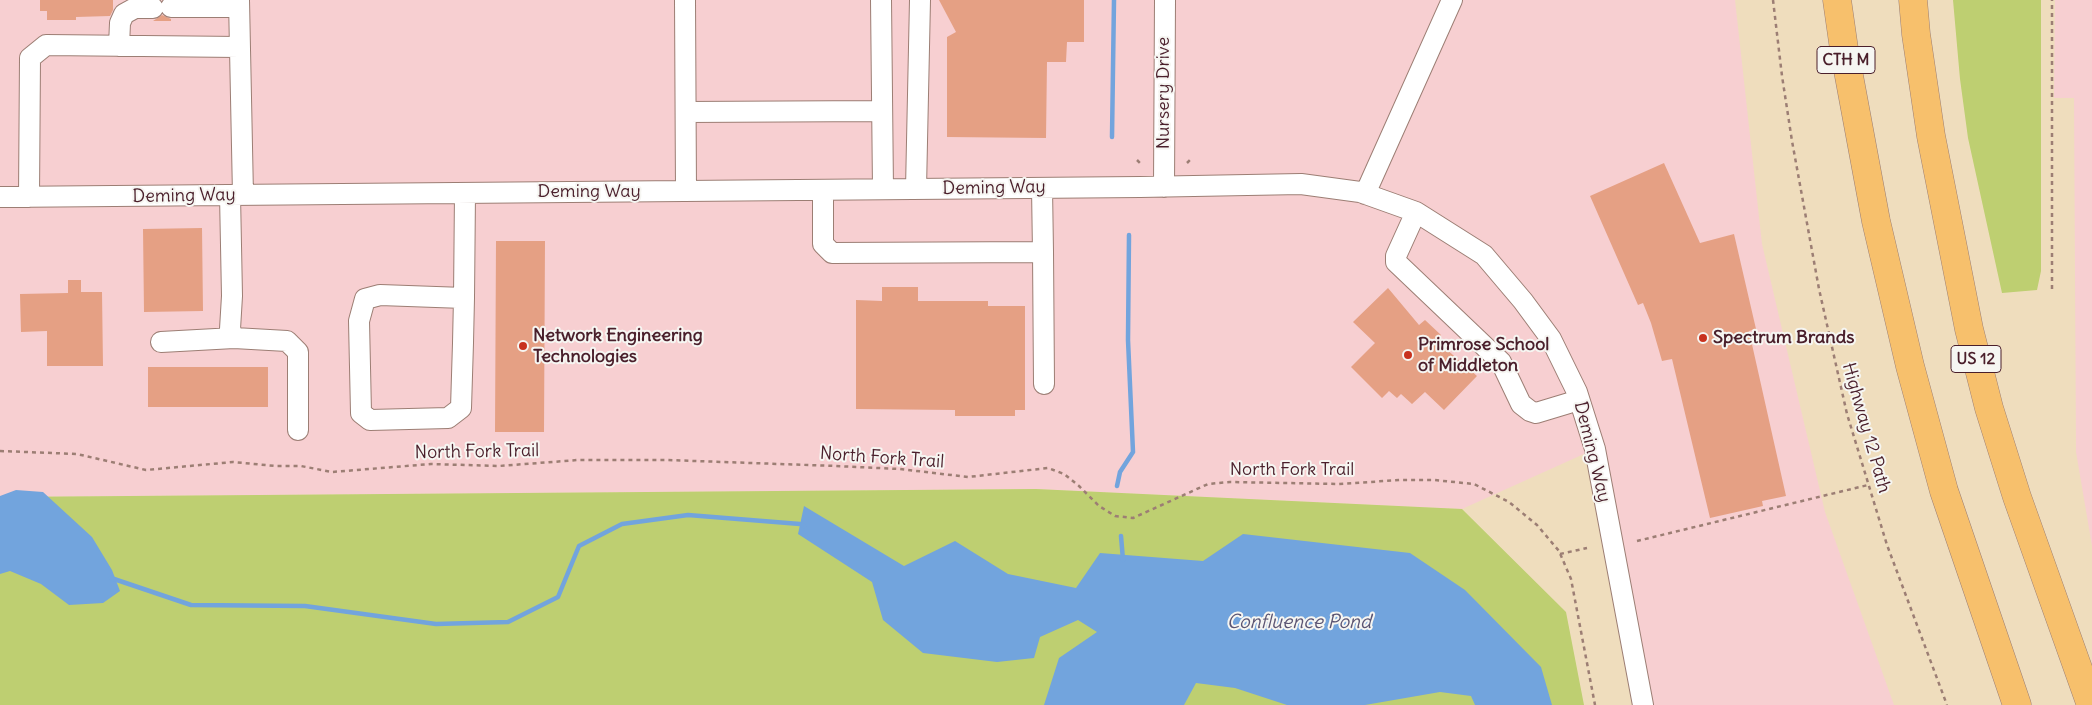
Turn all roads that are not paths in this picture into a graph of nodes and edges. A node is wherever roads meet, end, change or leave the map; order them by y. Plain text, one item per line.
1 (684, 0) edge
2 (881, 0) edge
3 (920, 0) edge
4 (1165, 0) edge
5 (1452, 0) edge
6 (1837, 0) edge
7 (1848, 0) edge
8 (1913, 0) edge
9 (239, 4) edge
10 (119, 46) junction
11 (239, 47) junction
12 (882, 111) junction
13 (686, 112) junction
14 (1858, 119) junction
15 (1164, 187) junction
16 (1042, 188) junction
17 (883, 189) junction
18 (916, 189) junction
19 (823, 190) junction
20 (686, 191) junction
21 (465, 193) junction
22 (1365, 194) junction
23 (237, 195) junction
24 (0, 197) edge
25 (29, 197) junction
26 (1416, 212) junction
27 (1043, 252) junction
28 (464, 298) junction
29 (234, 338) junction
30 (161, 342) dead end
31 (1044, 384) dead end
32 (1579, 400) junction
33 (298, 430) dead end
34 (1643, 705) edge
35 (2017, 705) edge
36 (2091, 705) edge

1 - 13 street
2 - 12 street
3 - 18 street
4 - 15 street, Nursery Drive
5 - 22 street
6 - 14 highway, CTH M
7 - 14 highway
8 - 36 highway, US 12
9 - 10 street
9 - 11 street
10 - 11 street
10 - 25 street
11 - 23 street
12 - 13 street
12 - 17 street
13 - 20 street
14 - 35 highway
15 - 16 street, Deming Way
15 - 22 street, Deming Way
16 - 18 street, Deming Way
16 - 27 street
17 - 18 street, Deming Way
17 - 19 street, Deming Way
19 - 20 street, Deming Way
19 - 27 street
20 - 21 street, Deming Way
21 - 23 street, Deming Way
21 - 28 street
22 - 26 street, Deming Way
23 - 25 street, Deming Way
23 - 29 street
24 - 25 street, Deming Way
26 - 32 street, Deming Way
26 - 32 street
27 - 31 street
28 - 28 street
29 - 30 street
29 - 33 street
32 - 34 street, Deming Way

